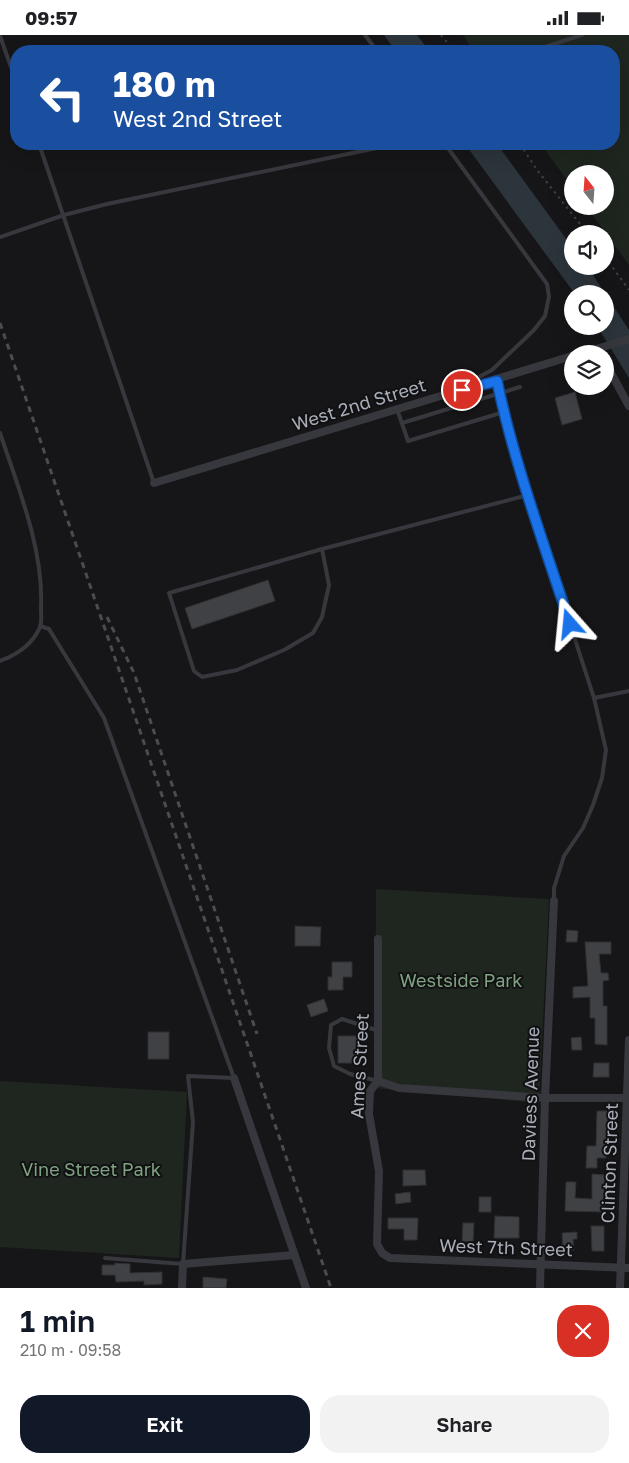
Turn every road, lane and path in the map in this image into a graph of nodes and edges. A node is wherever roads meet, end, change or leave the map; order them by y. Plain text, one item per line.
1 (441, 35) edge
2 (582, 35) edge
3 (0, 36) edge
4 (449, 45) edge
5 (551, 45) edge
6 (10, 64) edge
7 (40, 150) edge
8 (367, 150) edge
9 (449, 150) edge
10 (524, 150) edge
11 (64, 215) junction
12 (581, 225) edge
13 (0, 237) edge
14 (614, 269) edge
15 (629, 289) edge
16 (629, 339) edge
17 (614, 345) edge
18 (564, 359) edge
19 (614, 378) edge
20 (497, 381) junction
21 (520, 387) dead end
22 (499, 393) junction
23 (444, 395) junction
24 (629, 406) edge
25 (397, 409) junction
26 (504, 412) junction
27 (402, 423) junction
28 (0, 433) edge
29 (154, 483) joint
30 (528, 495) junction
31 (322, 549) junction
32 (40, 626) junction
33 (0, 661) edge
34 (629, 691) edge
35 (594, 698) junction
36 (554, 901) joint
37 (378, 939) dead end
38 (379, 1031) junction
39 (629, 1040) edge
40 (234, 1078) junction
41 (378, 1081) junction
42 (545, 1097) junction
43 (628, 1098) edge
44 (382, 1253) joint
45 (294, 1255) junction
46 (105, 1258) dead end
47 (542, 1264) junction
48 (183, 1265) junction
49 (625, 1268) edge
50 (182, 1288) edge
51 (306, 1288) edge
52 (540, 1288) edge
53 (620, 1288) edge

1 - 4 path
2 - 5 lane
3 - 6 lane
7 - 11 lane
8 - 11 lane
9 - 23 lane
10 - 12 path
11 - 13 lane
11 - 29 lane
14 - 15 path
16 - 17 street
18 - 20 street, West 2nd Street
19 - 24 street
20 - 22 lane
20 - 23 street, West 2nd Street
21 - 22 lane
22 - 26 lane
22 - 27 lane
23 - 25 street, West 2nd Street
25 - 27 lane
25 - 29 street, West 2nd Street
26 - 27 lane
26 - 30 lane
28 - 32 lane
30 - 31 lane
30 - 35 lane
31 - 31 lane
32 - 33 lane
32 - 40 lane
34 - 35 lane
35 - 36 lane
36 - 42 street, Daviess Avenue
37 - 38 street, Ames Street
38 - 41 street, Ames Street
38 - 41 lane
39 - 43 street, Clinton Street
40 - 45 street
40 - 48 lane
41 - 42 street
41 - 44 street, Ames Street
42 - 43 street
42 - 47 street, Daviess Avenue
43 - 49 street, Clinton Street
44 - 47 street, West 7th Street
45 - 48 street
45 - 51 street
46 - 48 lane
47 - 49 street, West 7th Street
47 - 52 street, Daviess Avenue
48 - 50 street
49 - 53 street, Clinton Street

